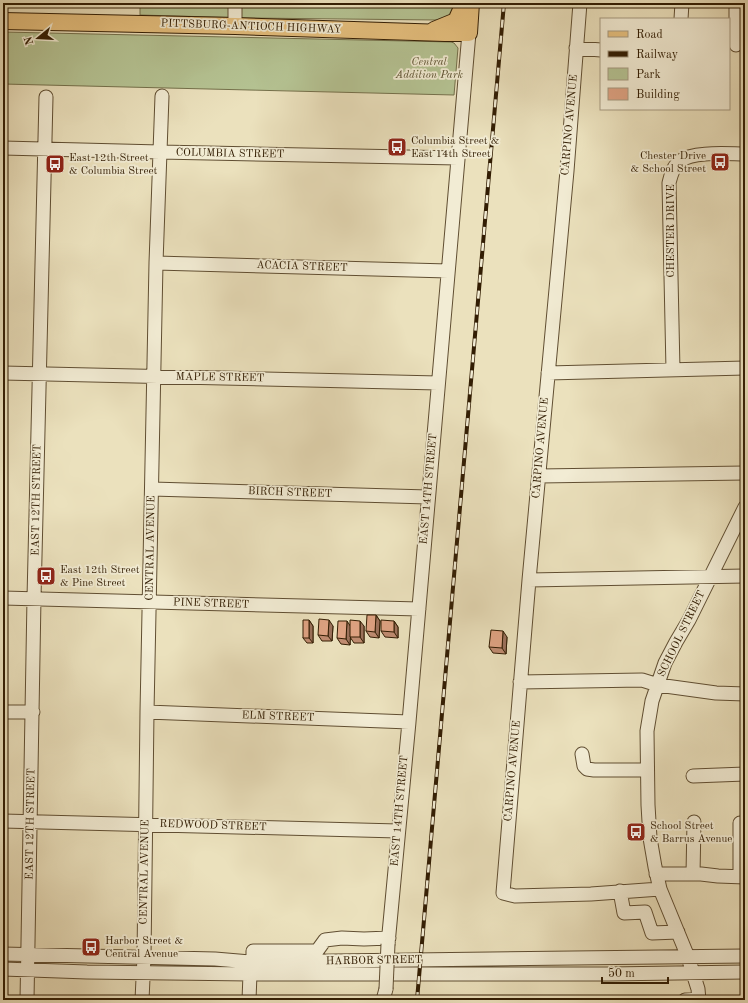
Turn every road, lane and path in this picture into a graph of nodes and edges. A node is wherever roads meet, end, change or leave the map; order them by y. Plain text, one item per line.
1 (235, 3) edge
2 (464, 3) edge
3 (471, 3) edge
4 (580, 3) edge
5 (682, 3) edge
6 (736, 3) edge
7 (681, 18) edge
8 (3, 21) edge
9 (235, 26) junction
10 (429, 32) junction
11 (469, 33) junction
12 (737, 45) edge
13 (576, 48) junction
14 (600, 50) edge
15 (162, 96) dead end
16 (46, 97) dead end
17 (3, 148) edge
18 (45, 149) junction
19 (160, 152) junction
20 (745, 154) edge
21 (458, 158) junction
22 (156, 263) junction
23 (448, 271) junction
24 (745, 368) edge
25 (673, 370) junction
26 (3, 373) edge
27 (548, 373) junction
28 (40, 374) junction
29 (154, 376) junction
30 (438, 383) junction
31 (745, 473) edge
32 (539, 476) junction
33 (152, 489) junction
34 (428, 497) junction
35 (745, 507) edge
36 (745, 576) edge
37 (710, 577) junction
38 (529, 580) junction
39 (3, 598) edge
40 (34, 598) junction
41 (150, 602) junction
42 (418, 610) junction
43 (520, 682) junction
44 (658, 685) junction
45 (745, 694) edge
46 (3, 712) edge
47 (33, 712) junction
48 (147, 712) junction
49 (409, 722) junction
50 (582, 754) dead end
51 (647, 770) junction
52 (745, 774) edge
53 (693, 776) dead end
54 (3, 821) edge
55 (30, 821) junction
56 (694, 822) dead end
57 (740, 823) dead end
58 (145, 824) junction
59 (398, 831) junction
60 (656, 874) junction
61 (693, 874) junction
62 (743, 877) edge
63 (660, 888) junction
64 (620, 892) junction
65 (678, 932) junction
66 (388, 941) junction
67 (3, 954) edge
68 (28, 955) junction
69 (745, 956) edge
70 (144, 957) junction
71 (688, 957) junction
72 (251, 968) junction
73 (3, 969) edge
74 (28, 970) junction
75 (745, 972) edge
76 (142, 973) junction
77 (693, 973) junction
78 (384, 994) edge
79 (27, 1000) edge
80 (142, 1000) edge
81 (249, 1000) edge
82 (685, 1000) edge
83 (699, 1000) edge

1 - 9 street
2 - 10 main road
3 - 11 main road
4 - 13 street, CARPINO AVENUE
5 - 7 street
6 - 12 street
8 - 9 main road, PITTSBURG-ANTIOCH HIGHWAY
9 - 10 main road, PITTSBURG-ANTIOCH HIGHWAY
10 - 11 main road, PITTSBURG-ANTIOCH HIGHWAY
11 - 21 street, EAST 14TH STREET
13 - 14 street
13 - 27 street, CARPINO AVENUE
15 - 19 street, CENTRAL AVENUE
16 - 18 street, EAST 12TH STREET
17 - 18 street, COLUMBIA STREET
18 - 19 street, COLUMBIA STREET
18 - 28 street, EAST 12TH STREET
19 - 21 street, COLUMBIA STREET
19 - 22 street, CENTRAL AVENUE
20 - 25 street, CHESTER DRIVE
21 - 23 street, EAST 14TH STREET
22 - 23 street, ACACIA STREET
22 - 29 street, CENTRAL AVENUE
23 - 30 street, EAST 14TH STREET
24 - 25 street
25 - 27 street
26 - 28 street, MAPLE STREET
27 - 32 street, CARPINO AVENUE
28 - 29 street, MAPLE STREET
28 - 40 street, EAST 12TH STREET
29 - 30 street, MAPLE STREET
29 - 33 street, CENTRAL AVENUE
30 - 34 street, EAST 14TH STREET
31 - 32 street
32 - 38 street, CARPINO AVENUE
33 - 34 street, BIRCH STREET
33 - 41 street, CENTRAL AVENUE
34 - 42 street, EAST 14TH STREET
35 - 37 street, SCHOOL STREET
36 - 37 street
37 - 38 street
37 - 44 street, SCHOOL STREET
38 - 43 street, CARPINO AVENUE
39 - 40 street, PINE STREET
40 - 41 street, PINE STREET
40 - 47 street, EAST 12TH STREET
41 - 42 street, PINE STREET
41 - 48 street, CENTRAL AVENUE
42 - 49 street, EAST 14TH STREET
43 - 44 street
43 - 64 street, CARPINO AVENUE
44 - 45 street
44 - 51 street, SCHOOL STREET
46 - 47 street
47 - 55 street, EAST 12TH STREET
48 - 49 street, ELM STREET
48 - 58 street, CENTRAL AVENUE
49 - 59 street, EAST 14TH STREET
50 - 51 street
51 - 60 street, SCHOOL STREET
52 - 53 street
54 - 55 street, REDWOOD STREET
55 - 58 street, REDWOOD STREET
55 - 68 street, EAST 12TH STREET
56 - 61 street
57 - 62 street
58 - 59 street, REDWOOD STREET
58 - 70 street, CENTRAL AVENUE
59 - 66 street, EAST 14TH STREET
60 - 61 street
60 - 63 street, SCHOOL STREET
61 - 62 street
63 - 64 street
63 - 65 street, SCHOOL STREET
64 - 65 street
65 - 71 street, SCHOOL STREET
66 - 72 street
66 - 78 street, EAST 14TH STREET, bridge
67 - 68 street, HARBOR STREET
68 - 70 street, HARBOR STREET
68 - 74 street, EAST 12TH STREET
69 - 71 street, HARBOR STREET
70 - 72 street, HARBOR STREET
70 - 76 street, CENTRAL AVENUE
71 - 72 street, HARBOR STREET
71 - 77 street, SCHOOL STREET
72 - 76 street, HARBOR STREET
72 - 77 street, HARBOR STREET
72 - 81 street
73 - 74 street, HARBOR STREET
74 - 76 street, HARBOR STREET
74 - 79 street, EAST 12TH STREET
75 - 77 street, HARBOR STREET
76 - 80 street, CENTRAL AVENUE
77 - 83 street, SCHOOL STREET
82 - 83 street

